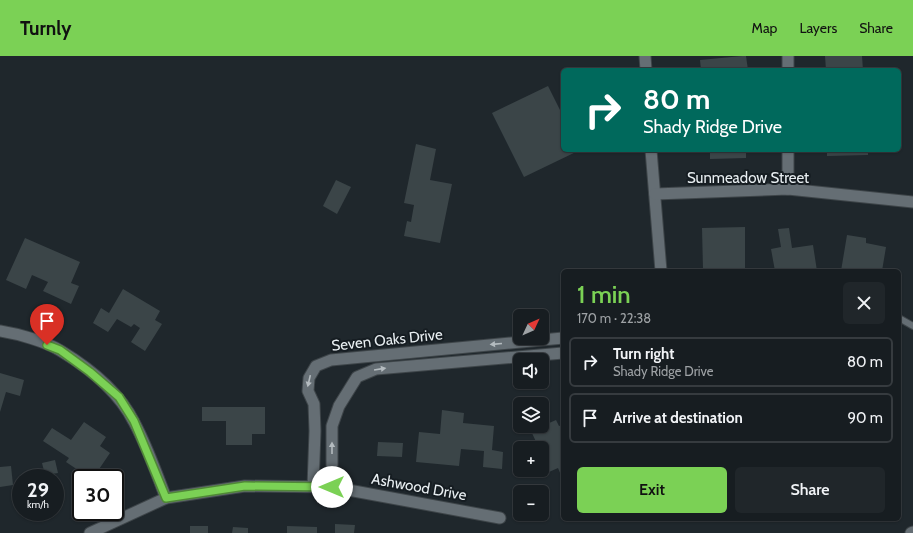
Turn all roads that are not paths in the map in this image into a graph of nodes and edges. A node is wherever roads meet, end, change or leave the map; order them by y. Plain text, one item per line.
1 (645, 56) edge
2 (788, 56) edge
3 (646, 68) edge
4 (788, 68) edge
5 (651, 152) edge
6 (788, 152) edge
7 (788, 189) junction
8 (655, 194) junction
9 (913, 202) edge
10 (661, 269) edge
11 (901, 319) edge
12 (913, 326) edge
13 (0, 331) edge
14 (561, 338) edge
15 (561, 353) edge
16 (313, 487) junction
17 (332, 487) junction
18 (166, 498) junction
19 (500, 518) dead end
20 (90, 533) edge

1 - 3 street
2 - 4 street
5 - 8 street
6 - 7 street
7 - 8 street, Sunmeadow Street
7 - 9 street, Sunmeadow Street
8 - 10 street
11 - 12 lane
13 - 18 street
14 -> 16 street, Seven Oaks Drive
17 -> 15 street, Seven Oaks Drive
16 - 17 street, Ashwood Drive
16 - 18 street, Ashwood Drive
17 - 19 street, Ashwood Drive
18 - 20 street, Ashwood Drive

